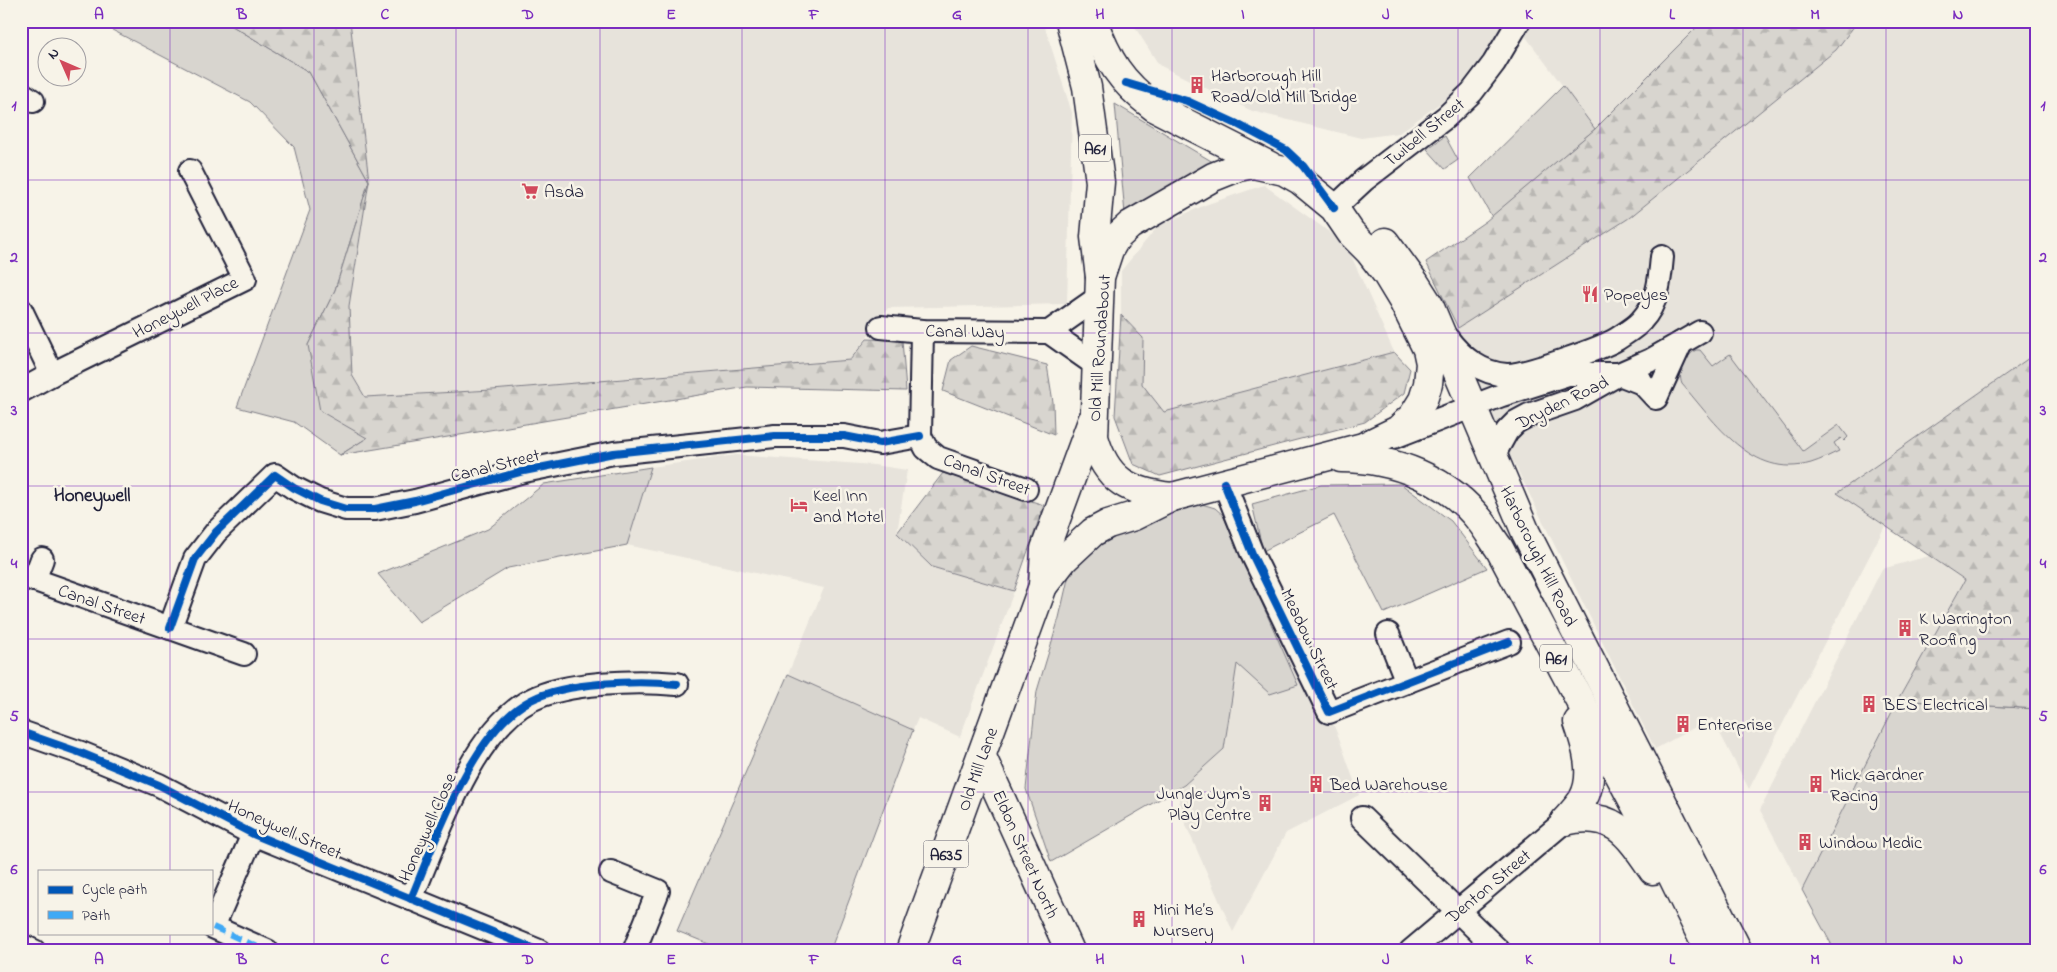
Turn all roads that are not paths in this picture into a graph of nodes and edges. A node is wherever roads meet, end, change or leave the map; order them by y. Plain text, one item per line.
1 (1070, 21) edge
2 (1093, 21) edge
3 (1519, 21) edge
4 (1270, 166) junction
5 (190, 171) dead end
6 (1334, 208) junction
7 (1662, 256) dead end
8 (1099, 287) junction
9 (21, 310) edge
10 (881, 327) dead end
11 (1439, 327) junction
12 (922, 331) junction
13 (1049, 332) junction
14 (1564, 359) junction
15 (1096, 365) junction
16 (52, 374) junction
17 (1638, 381) junction
18 (21, 391) edge
19 (1471, 407) junction
20 (1094, 417) junction
21 (920, 436) junction
22 (1363, 446) junction
23 (1326, 458) junction
24 (1492, 458) junction
25 (1224, 483) junction
26 (1026, 489) dead end
27 (1172, 497) junction
28 (32, 571) edge
29 (1043, 586) junction
30 (170, 628) junction
31 (1388, 634) dead end
32 (1509, 642) dead end
33 (1553, 653) junction
34 (244, 654) dead end
35 (1408, 682) junction
36 (677, 684) dead end
37 (21, 732) edge
38 (982, 757) junction
39 (1362, 818) dead end
40 (1565, 821) junction
41 (253, 834) junction
42 (611, 872) dead end
43 (410, 899) junction
44 (1459, 911) junction
45 (21, 945) edge
46 (1709, 950) edge
47 (34, 951) edge
48 (267, 951) edge
49 (539, 951) edge
50 (634, 951) edge
51 (910, 951) edge
52 (1070, 951) edge
53 (1411, 951) edge
54 (1499, 951) edge
55 (1738, 951) edge

1 - 8 main road, A61
2 - 4 main road
3 - 6 street, Twibell Street
4 - 6 main road, Old Mill Roundabout
4 - 8 main road, Old Mill Roundabout
5 - 16 street, Honeywell Place
6 - 11 main road, Harborough Hill Road / A61
6 - 22 main road, Old Mill Roundabout
7 - 14 street, Dryden Road
8 - 13 street
8 - 15 main road, Old Mill Roundabout
9 - 16 street
10 - 12 street, Canal Way
11 - 14 street, Dryden Road
11 - 19 main road, Harborough Hill Road / A61
12 - 13 street, Canal Way
12 - 21 street
13 - 15 street
14 - 17 street, Dryden Road
15 - 20 main road, Old Mill Roundabout
16 - 18 street, Honeywell Place
17 - 17 street, Dryden Road
17 - 19 street, Dryden Road
17 - 24 street, Dryden Road
19 - 22 street, Old Mill Roundabout
19 - 24 main road, Harborough Hill Road / A61
20 - 27 main road, Old Mill Roundabout
20 - 29 main road, Old Mill Lane / A635
21 - 26 street, Canal Street
21 - 30 street, Canal Street
22 - 23 main road, Old Mill Roundabout
23 - 25 main road, Old Mill Roundabout
23 - 33 main road, Harborough Hill Road / A61
24 - 55 main road, Harborough Hill Road / A61
25 - 27 main road, Old Mill Roundabout
25 - 35 street, Meadow Street
27 - 29 main road, Old Mill Lane / A635
28 - 30 street, Canal Street
29 - 38 main road, Old Mill Lane / A635
30 - 34 street, Canal Street
31 - 35 street
32 - 35 street, Meadow Street
33 - 40 main road
33 - 46 main road, Harborough Hill Road / A61
36 - 43 street, Honeywell Close
37 - 41 street, Honeywell Street
38 - 51 main road, Old Mill Lane / A635
38 - 52 main road, Eldon Street North
39 - 44 street
40 - 44 street, Denton Street
40 - 46 main road
41 - 43 street, Honeywell Street
41 - 48 street
42 - 50 street
43 - 49 street, Honeywell Street
44 - 53 street, Denton Street
44 - 54 street
45 - 47 street

